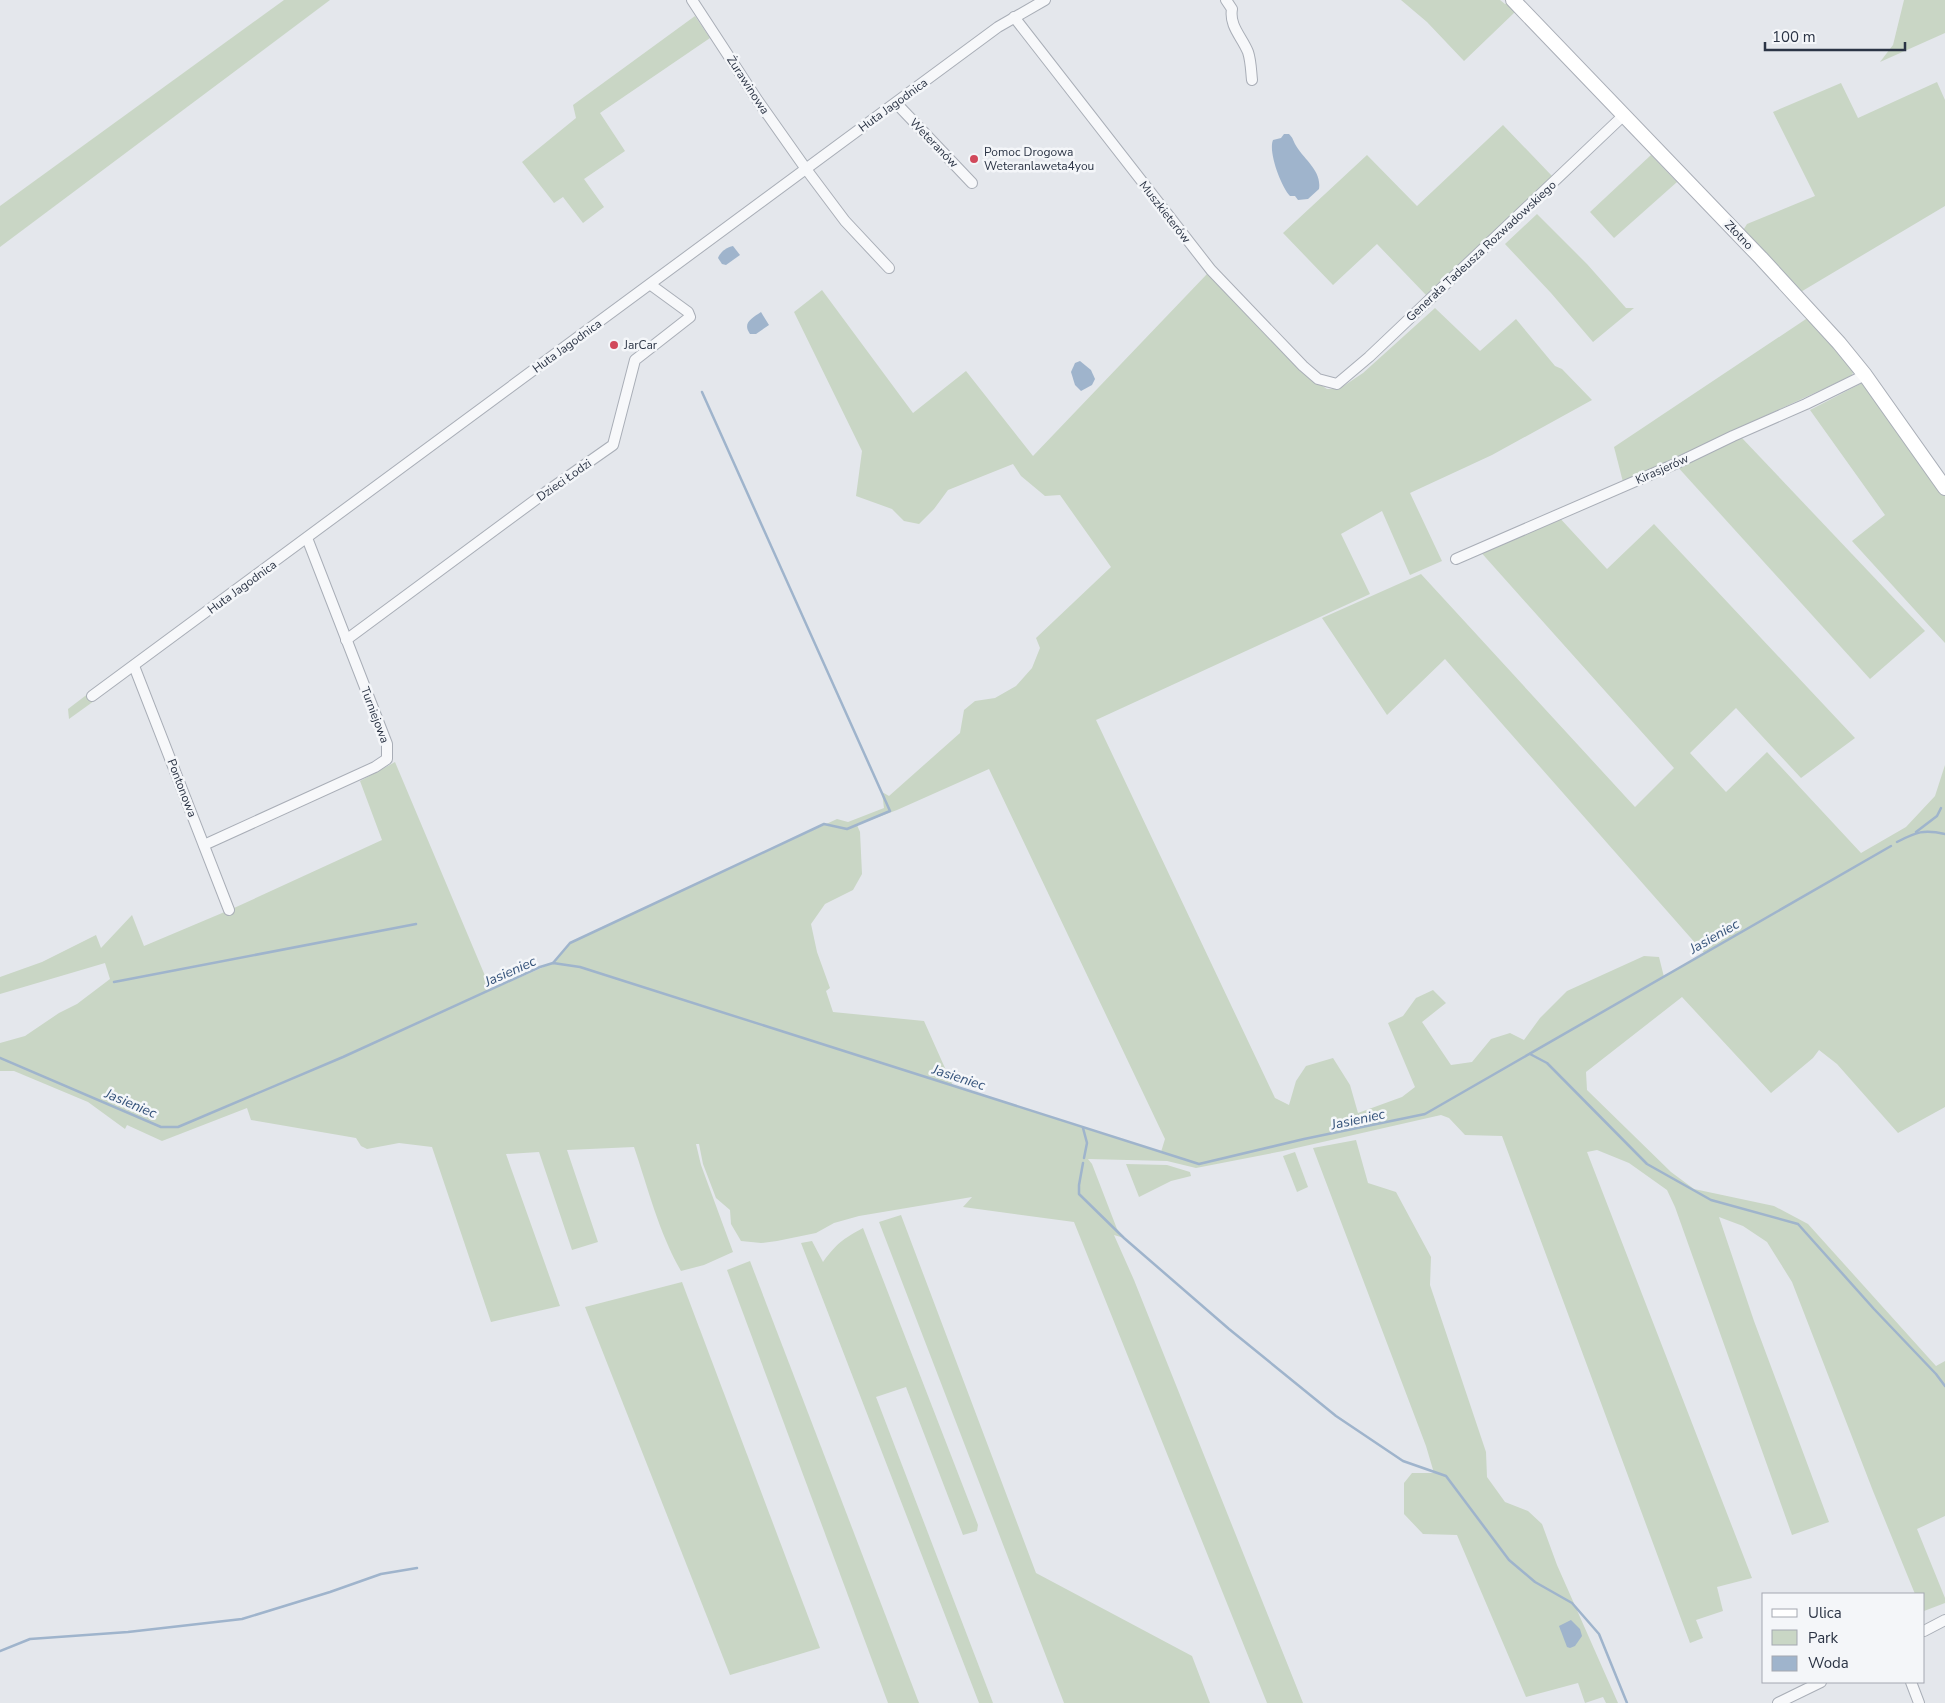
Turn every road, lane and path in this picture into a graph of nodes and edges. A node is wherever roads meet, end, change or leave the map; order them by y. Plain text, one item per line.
1 (692, 0) edge
2 (1045, 0) edge
3 (1226, 0) edge
4 (1513, 0) edge
5 (1014, 17) junction
6 (1252, 80) dead end
7 (896, 103) junction
8 (1624, 115) junction
9 (806, 169) junction
10 (972, 183) dead end
11 (889, 268) dead end
12 (651, 285) junction
13 (1865, 375) junction
14 (1337, 384) joint
15 (1945, 488) edge
16 (307, 538) junction
17 (1456, 559) dead end
18 (346, 640) junction
19 (134, 666) junction
20 (92, 696) dead end
21 (204, 845) junction
22 (229, 910) dead end
23 (1945, 1620) edge
24 (1925, 1630) edge
25 (1819, 1683) edge
26 (1911, 1683) edge
27 (1778, 1703) edge
28 (1919, 1703) edge

1 - 9 street, Żurawinowa
2 - 5 street, Huta Jagodnica
3 - 6 street
4 - 8 street, Złotno
5 - 7 street, Huta Jagodnica
5 - 14 street, Muszkieterów
7 - 9 street, Huta Jagodnica
7 - 10 street, Weteranów
8 - 13 street, Złotno
8 - 14 street, Generała Tadeusza Rozwadowskiego
9 - 11 street, Żurawinowa
9 - 12 street, Huta Jagodnica
12 - 16 street, Huta Jagodnica
12 - 18 street, Dzieci Łodzi
13 - 15 street, Złotno
13 - 17 street, Kirasjerów
16 - 18 street, Turniejowa
16 - 19 street, Huta Jagodnica
18 - 21 street, Turniejowa
19 - 20 street, Huta Jagodnica
19 - 21 street, Pontonowa
21 - 22 street, Pontonowa
23 - 24 street
25 - 27 street
26 - 28 street

